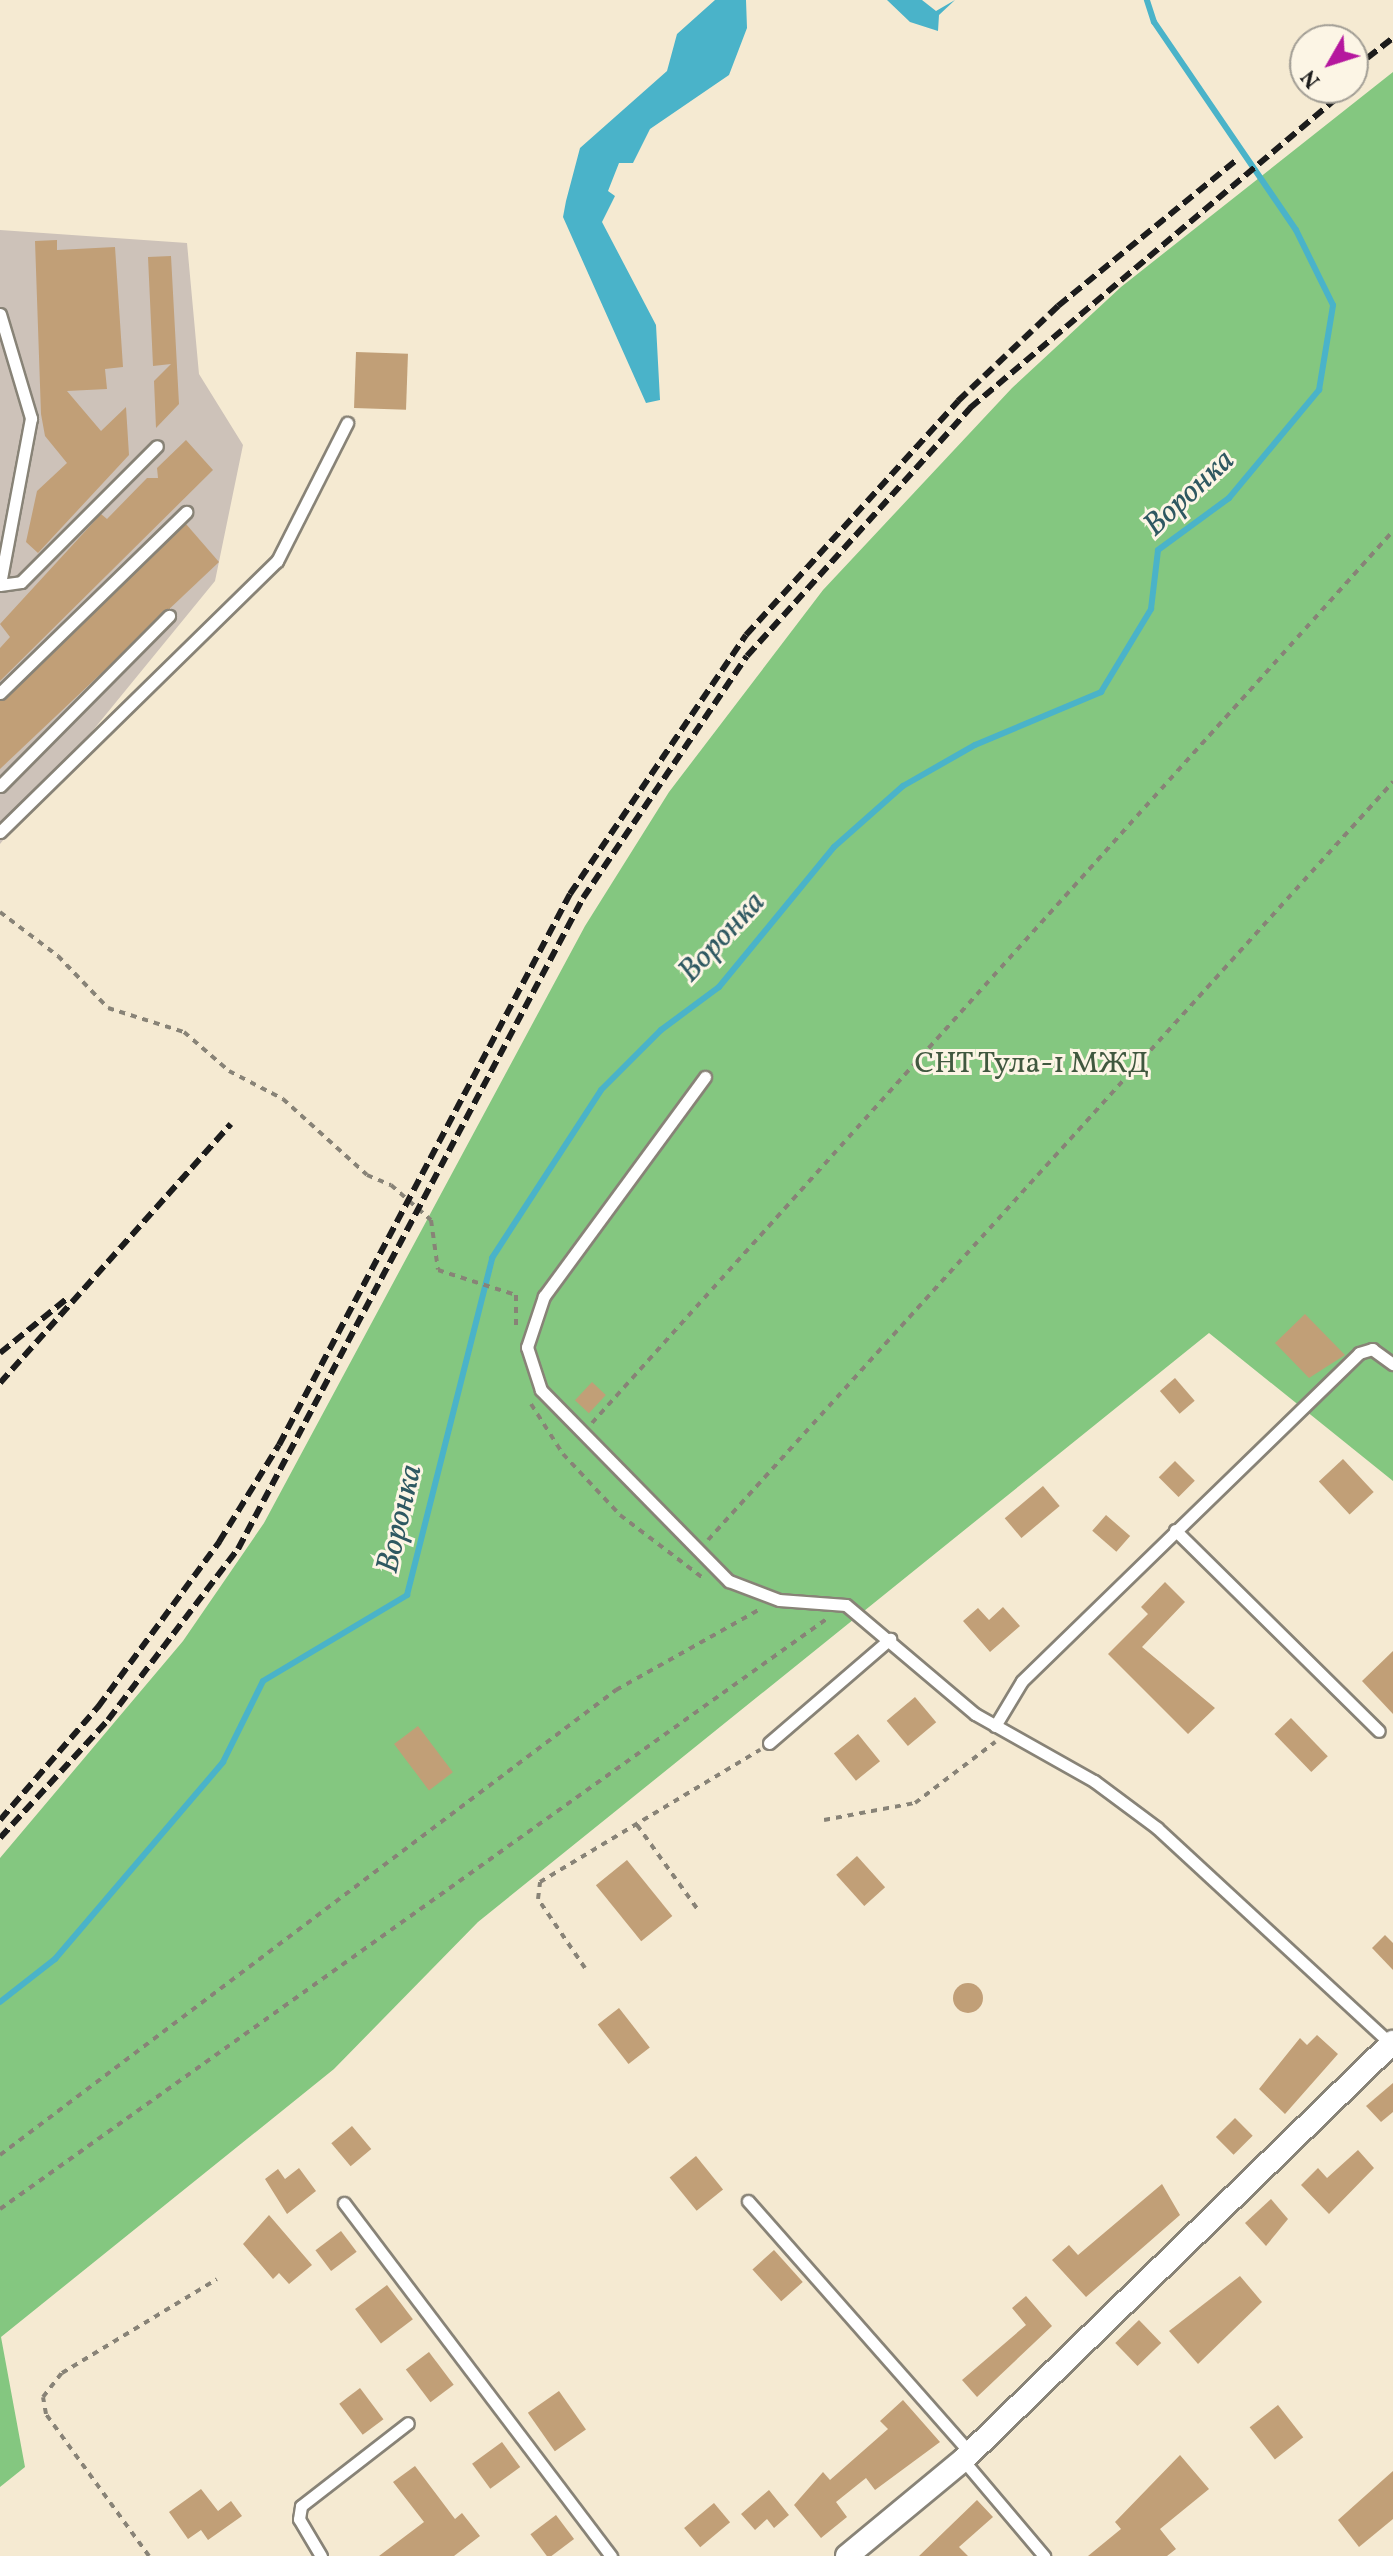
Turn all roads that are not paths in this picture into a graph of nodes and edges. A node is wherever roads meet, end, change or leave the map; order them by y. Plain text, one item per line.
1 (0, 314) edge
2 (347, 423) dead end
3 (157, 446) dead end
4 (186, 512) dead end
5 (0, 585) edge
6 (169, 616) dead end
7 (0, 693) edge
8 (0, 786) edge
9 (0, 832) edge
10 (705, 1077) dead end
11 (1393, 1364) edge
12 (1175, 1530) junction
13 (890, 1639) junction
14 (1000, 1729) junction
15 (1379, 1731) dead end
16 (769, 1743) road end
17 (1392, 2044) edge
18 (748, 2201) dead end
19 (344, 2203) dead end
20 (408, 2423) dead end
21 (967, 2457) junction
22 (321, 2556) edge
23 (611, 2556) edge
24 (847, 2556) edge
25 (1044, 2556) edge

1 - 5 lane
2 - 9 lane
3 - 5 lane
4 - 7 lane
6 - 8 lane
10 - 13 lane
11 - 12 lane
12 - 14 lane
12 - 15 lane
13 - 14 lane
13 - 16 lane
14 - 17 lane
17 - 21 street
18 - 21 lane
19 - 23 lane
20 - 22 lane
21 - 24 street
21 - 25 lane

